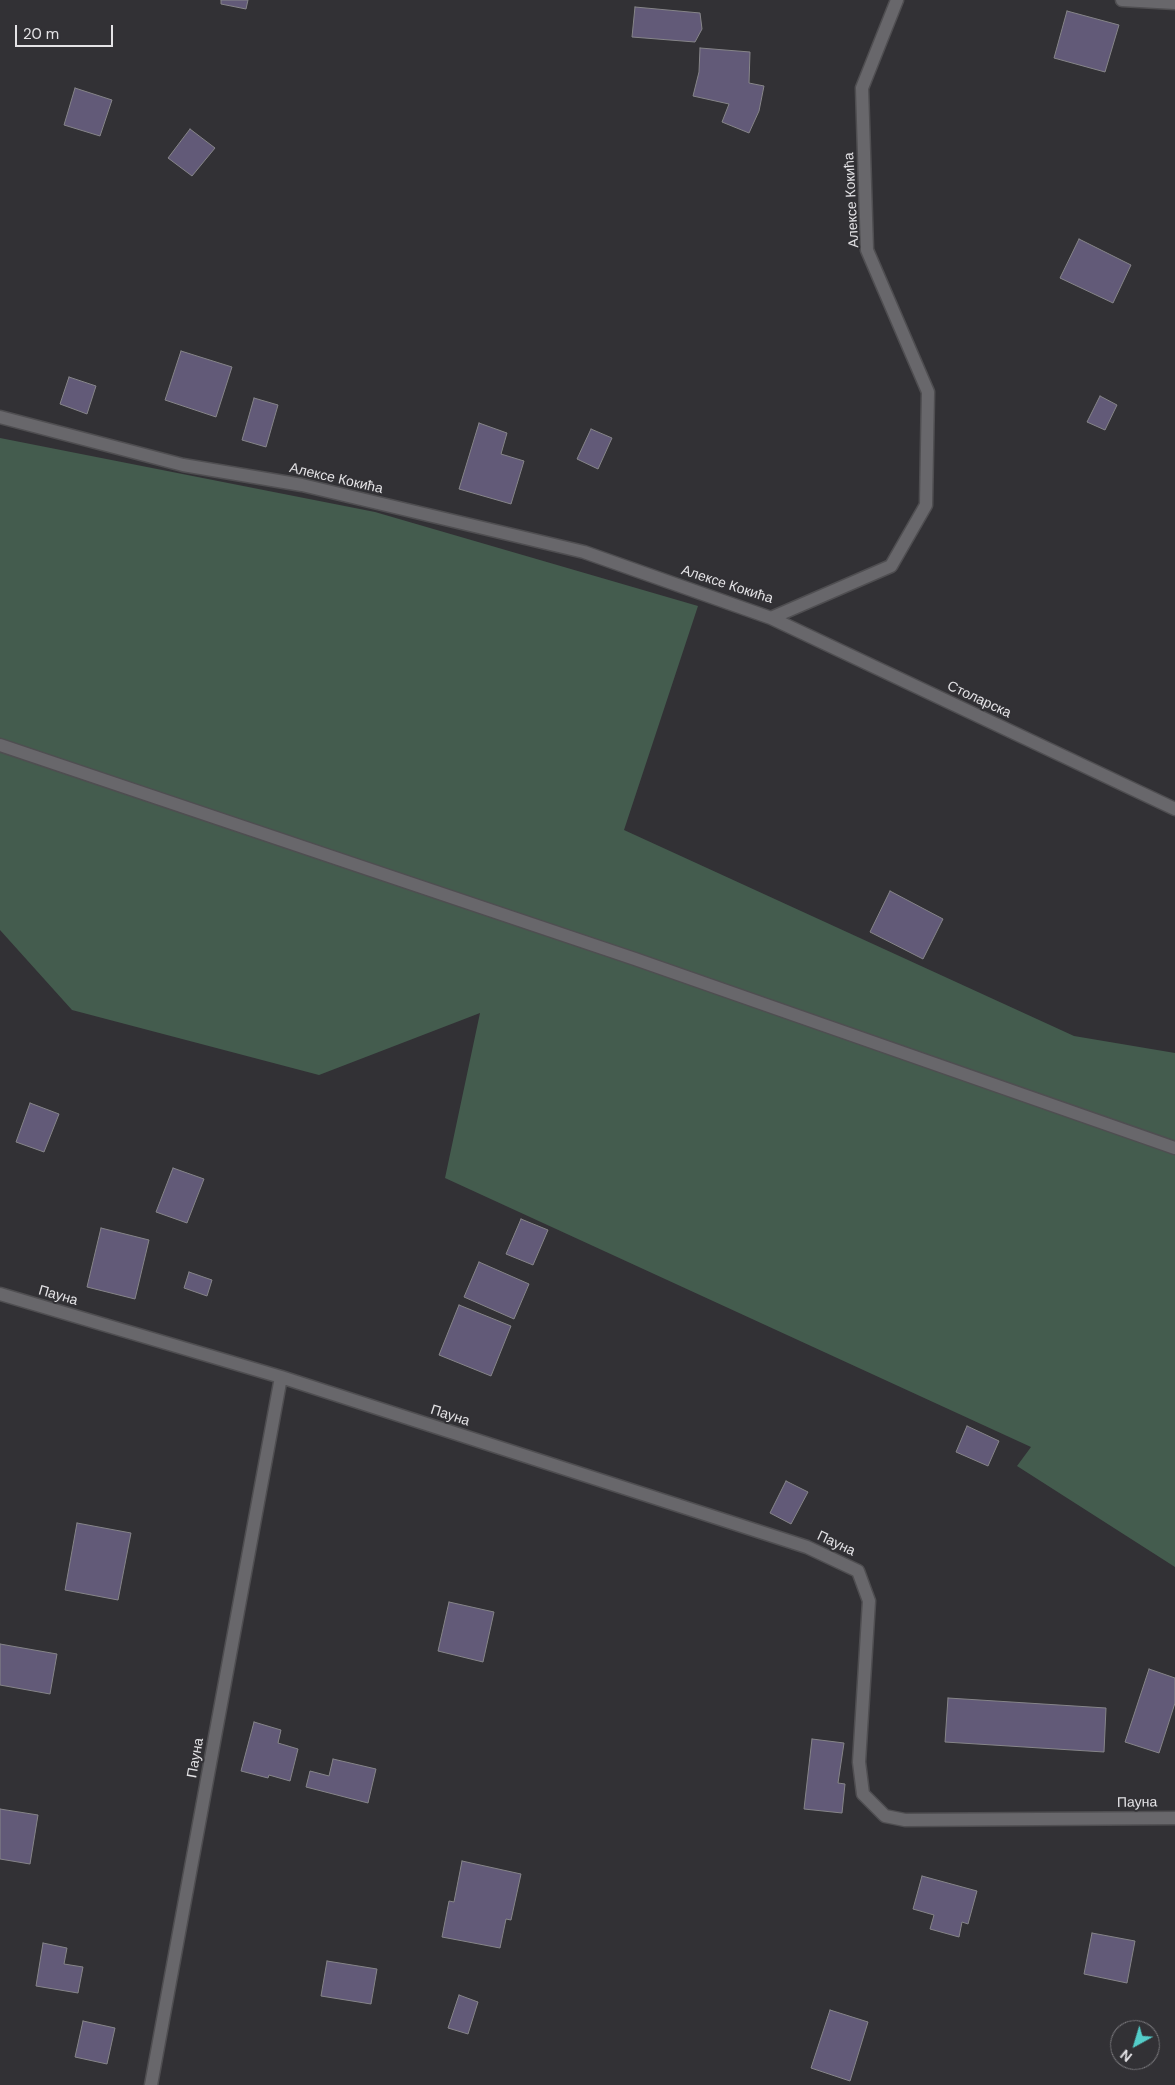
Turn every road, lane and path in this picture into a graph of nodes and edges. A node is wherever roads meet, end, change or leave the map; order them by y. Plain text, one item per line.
1 (897, 0) edge
2 (1122, 0) edge
3 (1175, 3) edge
4 (0, 417) edge
5 (771, 618) junction
6 (0, 746) edge
7 (1175, 809) edge
8 (1175, 1148) edge
9 (0, 1294) edge
10 (281, 1377) junction
11 (1175, 1818) edge
12 (151, 2085) edge

1 - 5 street, Алексе Кокића
2 - 3 street
4 - 5 street, Алексе Кокића
5 - 7 street, Столарска
6 - 8 street
9 - 10 street, Пауна
10 - 11 street, Пауна
10 - 12 street, Пауна

